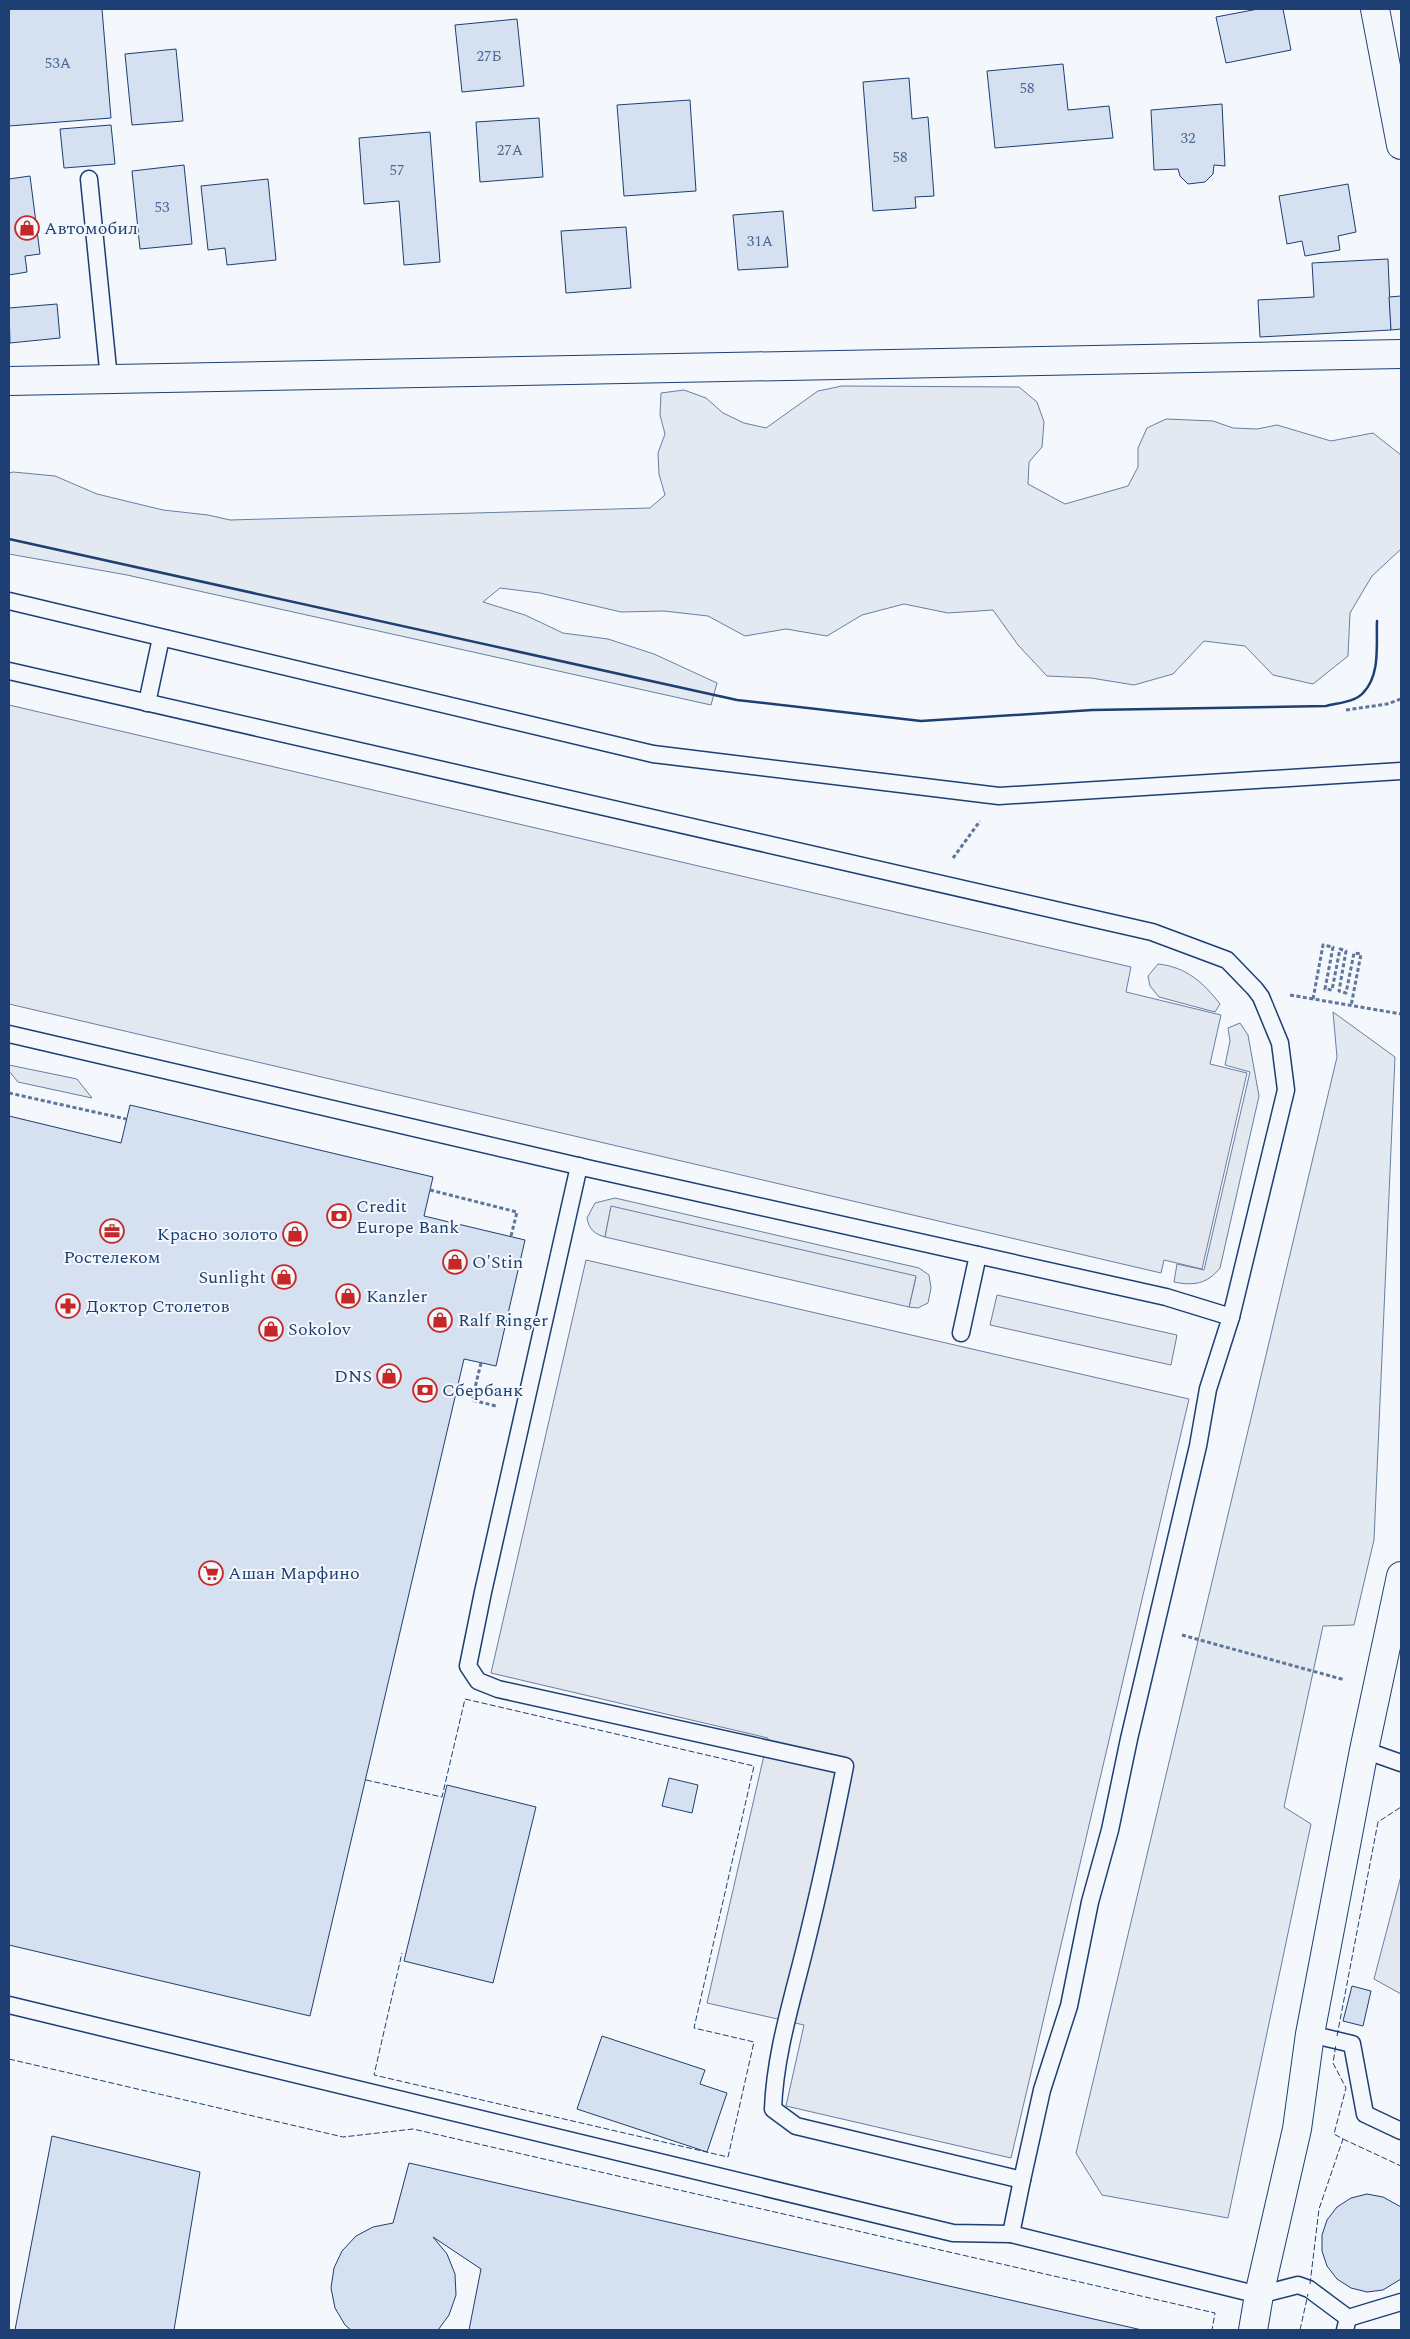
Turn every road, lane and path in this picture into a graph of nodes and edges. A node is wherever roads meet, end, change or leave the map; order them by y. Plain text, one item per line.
1 (1375, 9) edge
2 (1401, 144) edge
3 (89, 178) dead end
4 (1401, 354) edge
5 (109, 379) junction
6 (9, 381) edge
7 (9, 601) edge
8 (162, 638) junction
9 (9, 671) edge
10 (1401, 699) edge
11 (147, 703) junction
12 (1346, 710) dead end
13 (1401, 771) edge
14 (998, 796) junction
15 (935, 883) junction
16 (1285, 994) dead end
17 (1313, 999) junction
18 (1351, 1006) junction
19 (1401, 1014) edge
20 (9, 1034) edge
21 (9, 1093) edge
22 (126, 1119) dead end
23 (579, 1166) junction
24 (430, 1190) dead end
25 (511, 1236) dead end
26 (978, 1255) junction
27 (1231, 1317) junction
28 (961, 1333) dead end
29 (481, 1363) dead end
30 (523, 1413) junction
31 (1401, 1576) edge
32 (1174, 1633) dead end
33 (1352, 1682) dead end
34 (1364, 1750) junction
35 (1401, 1763) edge
36 (9, 2005) edge
37 (1310, 2034) junction
38 (1401, 2131) edge
39 (1022, 2180) junction
40 (1011, 2234) junction
41 (1259, 2295) junction
42 (1401, 2302) edge
43 (1347, 2324) edge
44 (1253, 2330) edge

1 - 2 street
3 - 5 lane
4 - 5 street
5 - 6 street
7 - 8 lane
8 - 11 lane
8 - 14 lane
9 - 11 lane
10 - 12 path
11 - 15 lane
13 - 14 lane
14 - 15 path
15 - 27 lane
16 - 17 path
17 - 18 path
17 - 18 path
18 - 19 path
20 - 23 lane
21 - 22 path
23 - 26 lane
23 - 30 lane
24 - 25 path
26 - 27 lane
26 - 28 lane
27 - 39 lane
29 - 30 path
30 - 39 lane
31 - 34 street
32 - 33 path
34 - 35 lane
34 - 37 street
36 - 40 lane
37 - 38 lane
37 - 41 street
39 - 40 lane
40 - 41 lane
41 - 43 lane
41 - 44 street
42 - 43 lane

